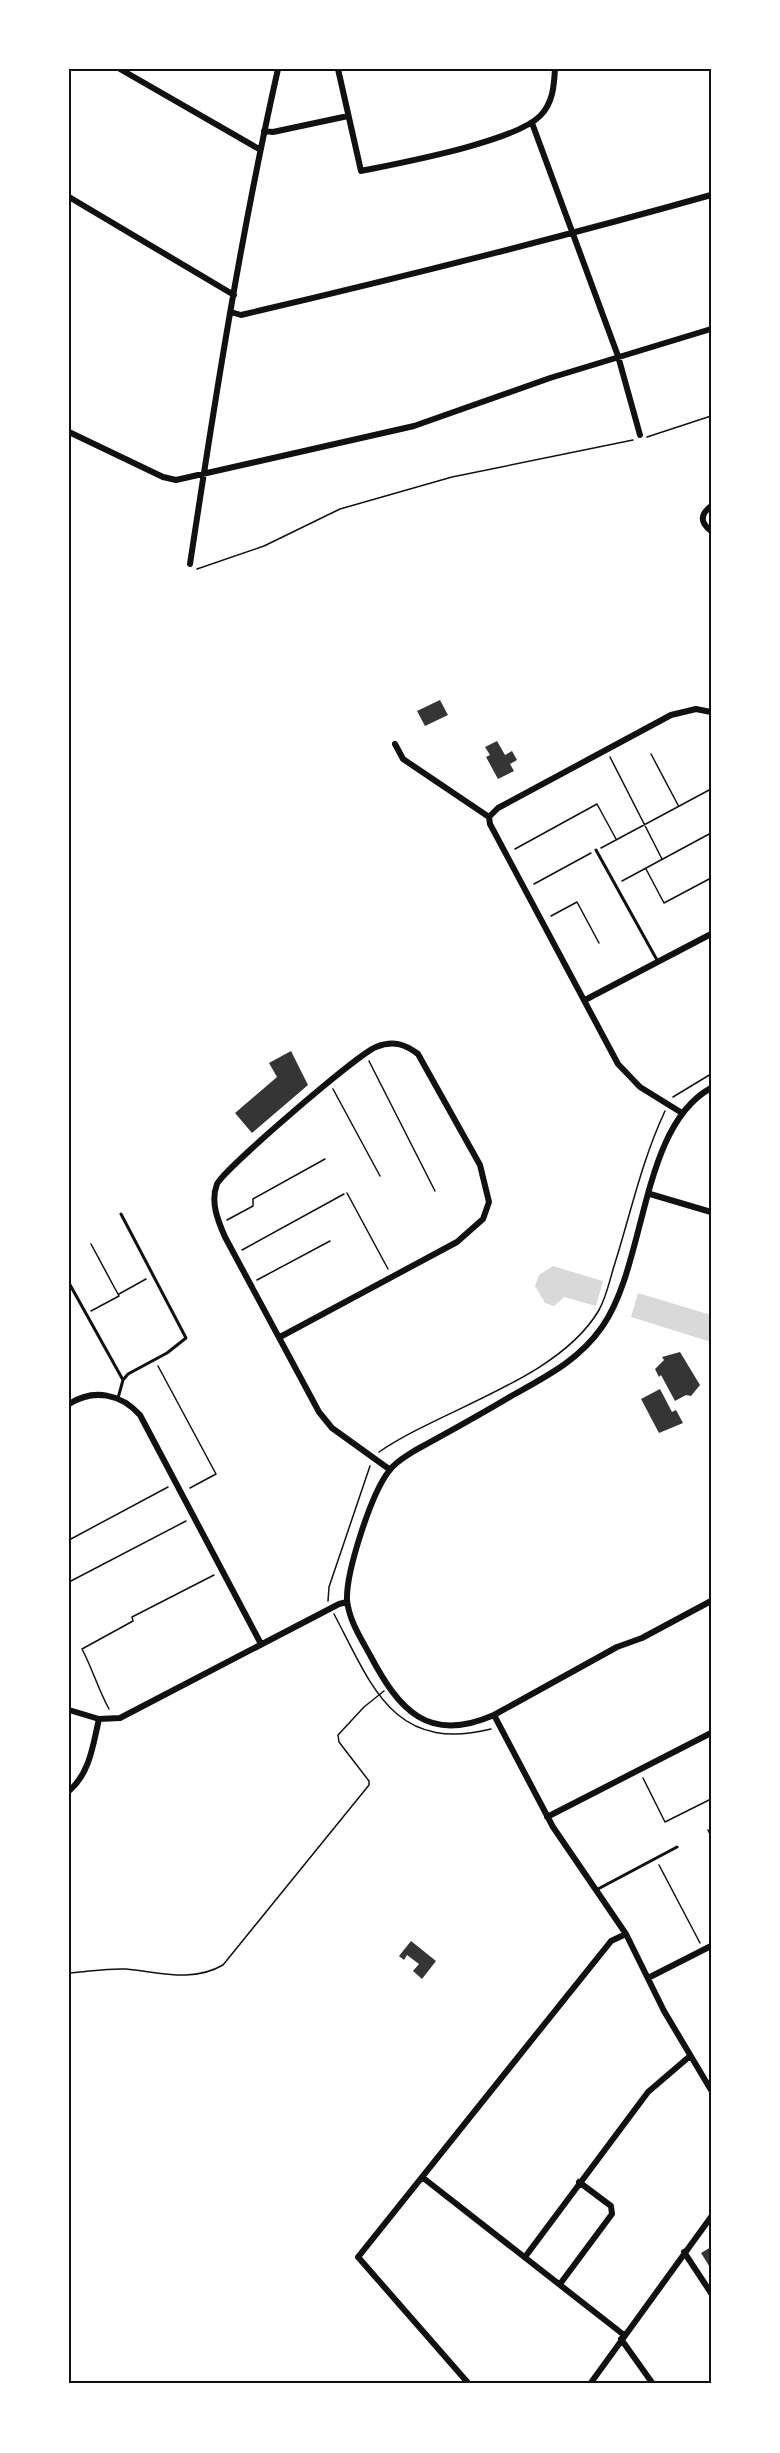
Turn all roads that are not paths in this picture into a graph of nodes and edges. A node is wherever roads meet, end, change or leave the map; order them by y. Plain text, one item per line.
1 (120, 69) edge
2 (278, 69) edge
3 (338, 69) edge
4 (555, 69) edge
5 (348, 116) junction
6 (532, 123) junction
7 (264, 131) junction
8 (259, 149) junction
9 (711, 195) edge
10 (69, 197) edge
11 (571, 235) junction
12 (234, 295) junction
13 (231, 312) junction
14 (711, 329) edge
15 (618, 356) junction
16 (69, 432) edge
17 (640, 435) dead end
18 (204, 472) junction
19 (711, 506) edge
20 (711, 531) edge
21 (190, 568) road end
22 (711, 712) edge
23 (395, 744) dead end
24 (489, 817) junction
25 (596, 850) road end
26 (711, 934) edge
27 (658, 962) junction
28 (585, 1000) junction
29 (711, 1089) edge
30 (682, 1113) junction
31 (650, 1194) junction
32 (711, 1212) edge
33 (121, 1214) dead end
34 (69, 1283) edge
35 (280, 1337) junction
36 (123, 1380) junction
37 (117, 1398) junction
38 (69, 1404) edge
39 (389, 1469) junction
40 (711, 1600) edge
41 (347, 1602) junction
42 (261, 1644) junction
43 (69, 1710) edge
44 (494, 1715) junction
45 (99, 1719) junction
46 (711, 1732) edge
47 (69, 1791) edge
48 (547, 1817) junction
49 (677, 1847) dead end
50 (598, 1889) junction
51 (626, 1934) junction
52 (711, 1946) edge
53 (648, 1978) junction
54 (690, 2056) junction
55 (711, 2090) edge
56 (422, 2177) junction
57 (579, 2182) junction
58 (711, 2217) edge
59 (684, 2252) junction
60 (525, 2257) junction
61 (560, 2284) junction
62 (711, 2293) edge
63 (623, 2337) junction
64 (469, 2384) edge
65 (590, 2384) edge
66 (653, 2384) edge

1 - 8 street
2 - 7 street
3 - 5 street
4 - 6 street
5 - 6 street
5 - 7 street
6 - 11 street
7 - 8 street
8 - 12 street
9 - 11 street
10 - 12 street
11 - 13 street
11 - 15 street
12 - 13 street
13 - 18 street
14 - 15 street
15 - 17 street
15 - 18 street
16 - 18 street
18 - 21 street
19 - 20 street
22 - 24 street
23 - 24 street
24 - 28 street
25 - 27 lane
26 - 27 street
27 - 28 street
28 - 30 street
29 - 30 street
30 - 31 street
31 - 32 street
31 - 39 street
33 - 36 lane
34 - 36 lane
35 - 35 street
35 - 39 street
36 - 37 lane
37 - 38 street
37 - 42 street
39 - 41 street
40 - 44 street
41 - 42 street
41 - 44 street
42 - 45 street
43 - 45 street
44 - 48 street
45 - 47 street
46 - 48 street
48 - 50 street
49 - 50 lane
50 - 51 street
51 - 53 street
51 - 56 street
52 - 53 street
53 - 54 street
54 - 55 street
54 - 57 street
56 - 60 street
56 - 64 street
57 - 60 street
57 - 61 street
58 - 59 street
59 - 62 street
59 - 63 street
60 - 61 street
61 - 63 street
63 - 65 street
63 - 66 street

